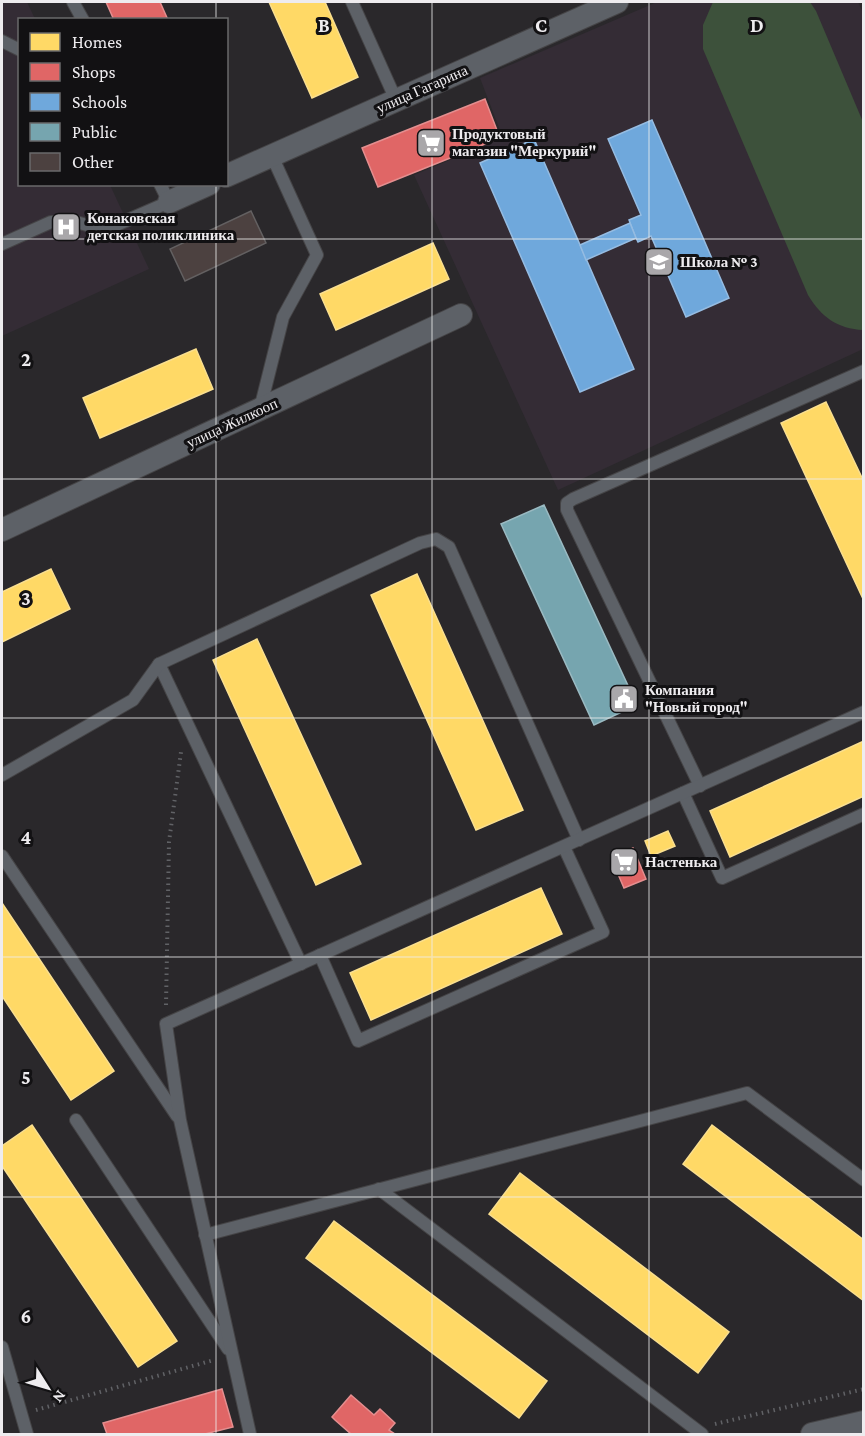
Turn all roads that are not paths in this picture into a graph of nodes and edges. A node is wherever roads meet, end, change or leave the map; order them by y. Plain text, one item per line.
1 (74, 2) edge
2 (352, 2) edge
3 (617, 2) edge
4 (81, 18) edge
5 (2, 41) edge
6 (18, 49) edge
7 (396, 100) junction
8 (272, 156) junction
9 (228, 176) edge
10 (200, 186) edge
11 (165, 194) edge
12 (2, 244) edge
13 (461, 315) dead end
14 (864, 371) edge
15 (260, 411) junction
16 (2, 530) edge
17 (159, 664) junction
18 (864, 712) edge
19 (2, 775) edge
20 (700, 786) junction
21 (683, 793) junction
22 (864, 814) edge
23 (579, 840) junction
24 (564, 847) junction
25 (2, 856) edge
26 (320, 955) junction
27 (301, 964) junction
28 (76, 1120) dead end
29 (180, 1120) junction
30 (864, 1180) edge
31 (379, 1189) junction
32 (205, 1235) junction
33 (2, 1347) edge
34 (232, 1355) junction
35 (864, 1422) edge
36 (698, 1432) edge
37 (27, 1434) edge
38 (250, 1434) edge
39 (812, 1434) edge

1 - 4 lane
2 - 7 lane
3 - 7 street, улица Гагарина
5 - 6 lane
7 - 8 street, улица Гагарина
8 - 9 street, улица Гагарина
8 - 15 lane
10 - 11 street
11 - 12 lane
13 - 15 street, улица Жилкооп
14 - 20 lane
15 - 16 street, улица Жилкооп
17 - 19 lane
17 - 23 lane
17 - 27 lane
18 - 20 lane
20 - 21 lane
21 - 22 lane
21 - 23 lane
23 - 24 lane
24 - 26 lane
24 - 26 lane
25 - 29 lane
26 - 27 lane
27 - 29 lane
28 - 34 lane
29 - 32 lane
30 - 31 lane
31 - 32 lane
31 - 36 lane
32 - 34 lane
33 - 37 lane
34 - 38 lane
35 - 39 street

